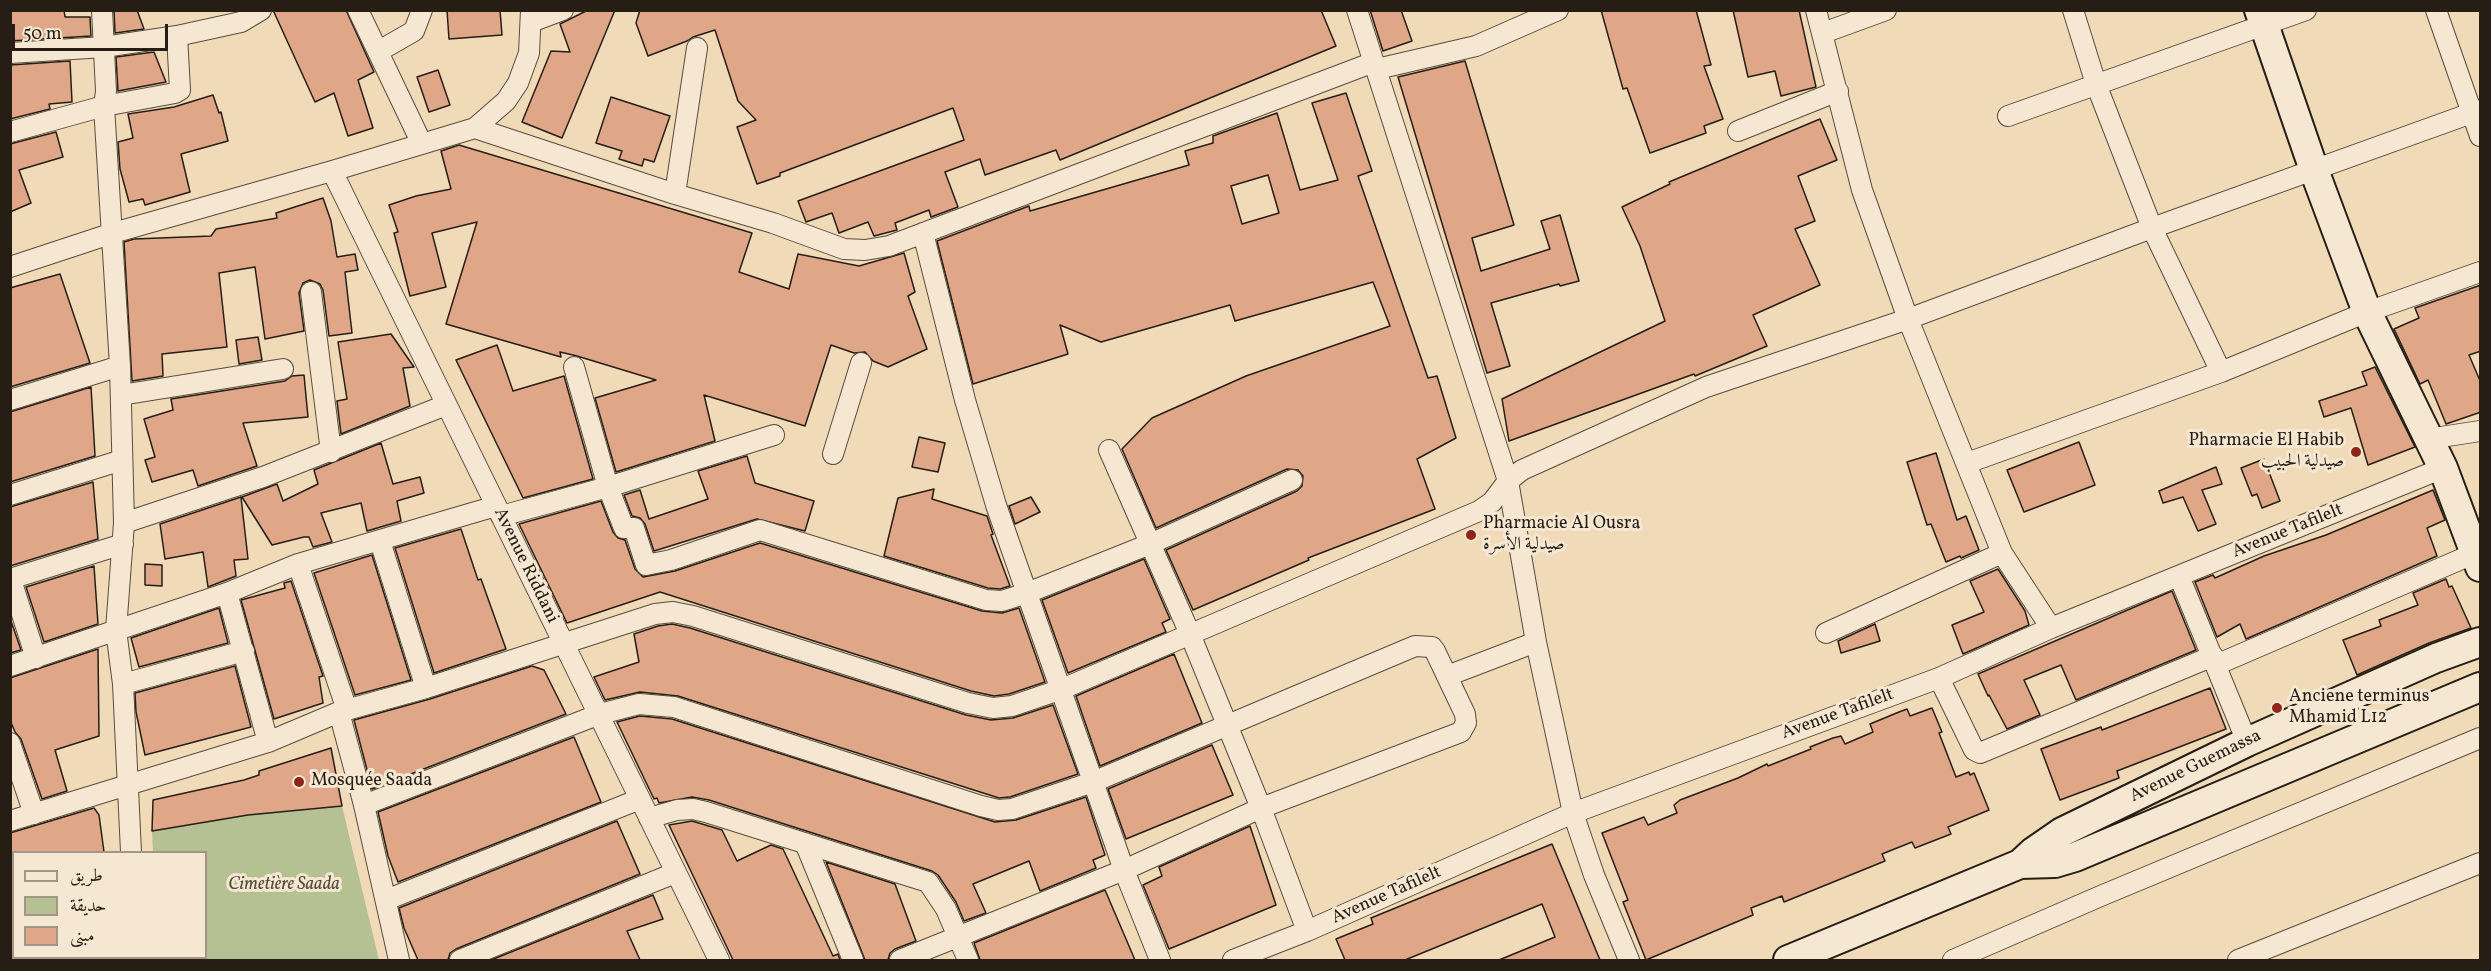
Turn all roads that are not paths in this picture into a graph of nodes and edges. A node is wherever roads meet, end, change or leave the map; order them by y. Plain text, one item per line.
1 (102, 10) edge
2 (261, 10) edge
3 (358, 10) edge
4 (423, 10) edge
5 (563, 10) edge
6 (1357, 10) edge
7 (1558, 10) edge
8 (1816, 10) edge
9 (1886, 10) edge
10 (2073, 10) edge
11 (2306, 10) edge
12 (2436, 10) edge
13 (531, 16) edge
14 (2262, 18) edge
15 (1823, 33) junction
16 (177, 36) junction
17 (104, 47) junction
18 (697, 48) dead end
19 (379, 51) junction
20 (10, 53) edge
21 (1375, 66) junction
22 (2096, 84) junction
23 (1838, 91) junction
24 (104, 106) junction
25 (2476, 112) edge
26 (2008, 116) dead end
27 (475, 128) junction
28 (1738, 131) dead end
29 (10, 132) edge
30 (2481, 136) edge
31 (422, 144) junction
32 (2314, 170) junction
33 (332, 171) junction
34 (675, 194) junction
35 (2152, 228) junction
36 (113, 233) junction
37 (923, 233) junction
38 (10, 267) edge
39 (2481, 272) edge
40 (311, 292) dead end
41 (2367, 312) junction
42 (1908, 319) junction
43 (861, 363) dead end
44 (120, 366) junction
45 (574, 367) dead end
46 (283, 369) dead end
47 (2221, 372) junction
48 (120, 395) junction
49 (10, 400) edge
50 (446, 405) junction
51 (2481, 430) edge
52 (774, 435) dead end
53 (2428, 439) junction
54 (1109, 450) dead end
55 (332, 452) junction
56 (833, 454) dead end
57 (122, 460) junction
58 (1967, 463) junction
59 (2443, 468) junction
60 (1292, 480) dead end
61 (1509, 481) junction
62 (608, 487) junction
63 (10, 495) edge
64 (499, 511) junction
65 (124, 523) junction
66 (380, 541) junction
67 (123, 544) junction
68 (1150, 544) junction
69 (2002, 553) junction
70 (2479, 557) edge
71 (298, 564) junction
72 (2180, 576) junction
73 (10, 581) edge
74 (228, 592) junction
75 (1027, 593) junction
76 (2051, 628) junction
77 (116, 630) junction
78 (1190, 633) junction
79 (1826, 633) dead end
80 (563, 642) junction
81 (1536, 642) junction
82 (2481, 642) edge
83 (244, 651) junction
84 (36, 658) junction
85 (2215, 661) junction
86 (10, 666) edge
87 (1447, 676) junction
88 (1939, 678) junction
89 (123, 684) junction
90 (2481, 687) edge
91 (426, 688) junction
92 (1062, 689) junction
93 (343, 711) junction
94 (600, 714) junction
95 (1227, 725) junction
96 (2481, 738) edge
97 (268, 742) junction
98 (2247, 742) junction
99 (10, 743) edge
100 (1093, 782) junction
101 (129, 783) junction
102 (640, 800) junction
103 (364, 805) junction
104 (1261, 808) junction
105 (1573, 813) junction
106 (34, 814) junction
107 (650, 818) junction
108 (10, 821) edge
109 (806, 843) junction
110 (131, 851) edge
111 (2481, 863) edge
112 (2020, 864) junction
113 (1124, 870) junction
114 (675, 873) junction
115 (386, 900) junction
116 (1307, 931) junction
117 (958, 936) junction
118 (399, 960) edge
119 (460, 960) edge
120 (717, 960) edge
121 (853, 960) edge
122 (900, 960) edge
123 (968, 960) edge
124 (1160, 960) edge
125 (1233, 960) edge
126 (1629, 960) edge
127 (1788, 960) edge
128 (1953, 960) edge
129 (2238, 960) edge

1 - 17 street
2 - 16 street
3 - 19 street
4 - 19 street
5 - 13 street
6 - 21 street
7 - 21 street
8 - 15 street
9 - 15 street
10 - 22 street
11 - 14 street
12 - 25 street
13 - 27 street
14 - 22 street
14 - 32 main road
15 - 23 street
16 - 17 street
16 - 24 street
17 - 20 street
17 - 24 street
18 - 34 street
19 - 31 street
21 - 37 street
21 - 61 street
22 - 26 street
22 - 35 street
23 - 28 street
23 - 42 street
24 - 29 street
24 - 36 street
25 - 30 street
25 - 32 street
27 - 31 street
27 - 34 street
31 - 33 street
32 - 35 street
32 - 41 main road
33 - 36 street
33 - 50 street, Avenue Riddani
34 - 37 street
35 - 42 street
35 - 47 street
36 - 38 street
36 - 44 street
37 - 75 street
39 - 41 street
40 - 55 street
41 - 47 street
41 - 53 main road
42 - 58 street
42 - 61 street
43 - 56 street
44 - 48 street
44 - 49 street
45 - 62 street
46 - 48 street
47 - 58 street
48 - 57 street
50 - 55 street
50 - 64 street, Avenue Riddani
51 - 53 street
52 - 62 street
53 - 59 main road
54 - 68 street
55 - 65 street
57 - 63 street
57 - 65 street
58 - 69 street
59 - 70 main road
59 - 72 street, Avenue Tafilelt
60 - 68 street
61 - 78 street
61 - 81 street
62 - 64 street
62 - 75 street
64 - 66 street
64 - 80 street, Avenue Riddani
65 - 67 street
66 - 71 street
66 - 91 street
67 - 73 street
67 - 77 street
68 - 75 street
68 - 78 street
69 - 76 street
69 - 79 street
70 - 85 street
71 - 74 street
71 - 93 street
72 - 76 street, Avenue Tafilelt
72 - 85 street
73 - 84 street
74 - 77 street
74 - 83 street
75 - 92 street
76 - 88 street, Avenue Tafilelt
77 - 84 street
77 - 89 street
78 - 92 street
78 - 95 street
80 - 91 street
80 - 92 street
80 - 94 street, Avenue Riddani
81 - 87 street
81 - 105 street
82 - 98 main road, Avenue Guemassa
83 - 89 street
83 - 97 street
84 - 86 street
85 - 88 street
85 - 98 street
87 - 95 street
87 - 104 street
88 - 105 street, Avenue Tafilelt
89 - 101 street
90 - 112 main road, Avenue Guemassa
91 - 93 street
92 - 100 street
93 - 97 street
93 - 103 street
94 - 100 street
94 - 102 street, Avenue Riddani
94 - 103 street
95 - 100 street
95 - 104 street
96 - 128 street
97 - 101 street
98 - 112 main road, Avenue Guemassa
99 - 106 street
100 - 113 street
101 - 106 street
101 - 110 street
102 - 107 street, Avenue Riddani
102 - 115 street
103 - 115 street
104 - 113 street
104 - 116 street
105 - 116 street, Avenue Tafilelt
105 - 126 street
106 - 108 street
107 - 109 street
107 - 114 street, Avenue Riddani
109 - 117 street
109 - 121 street
111 - 129 street
112 - 127 main road, Avenue Guemassa
113 - 117 street
113 - 124 street
114 - 119 street
114 - 120 street, Avenue Riddani
115 - 118 street
116 - 125 street, Avenue Tafilelt
117 - 122 street
117 - 123 street

